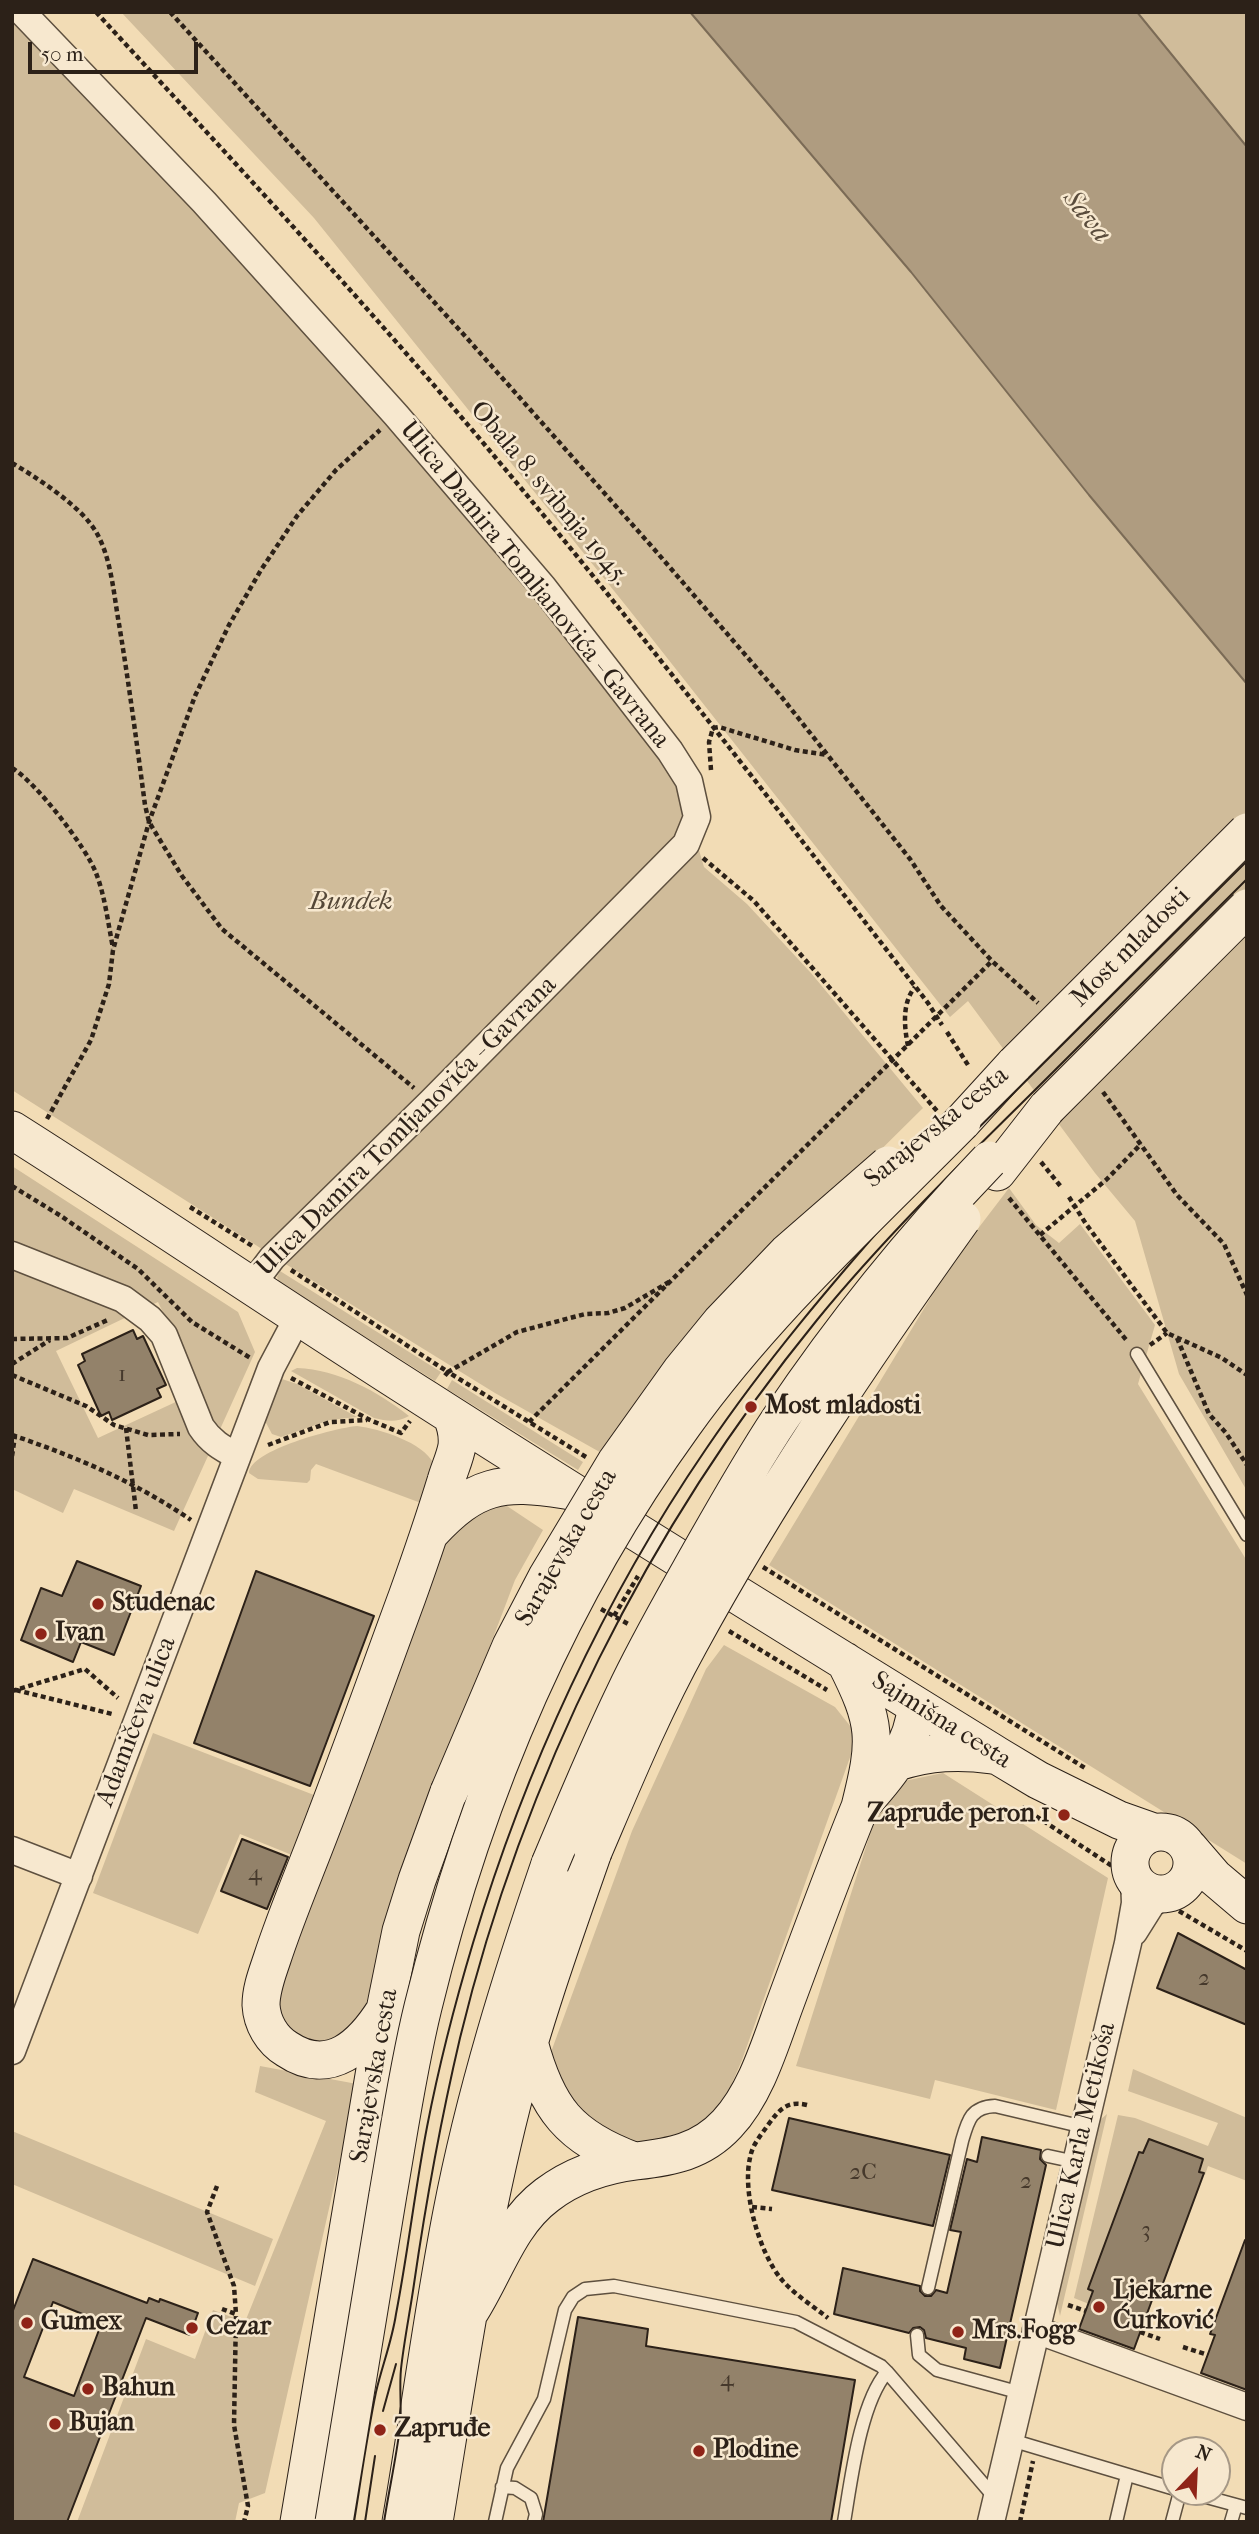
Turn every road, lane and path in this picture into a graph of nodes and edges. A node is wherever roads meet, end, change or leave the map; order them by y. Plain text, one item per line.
1 (22, 12) edge
2 (96, 12) edge
3 (170, 12) edge
4 (396, 415) junction
5 (12, 463) edge
6 (713, 727) junction
7 (828, 755) junction
8 (12, 768) edge
9 (149, 822) junction
10 (1247, 832) edge
11 (686, 844) junction
12 (1247, 908) edge
13 (113, 950) junction
14 (992, 961) junction
15 (915, 987) junction
16 (1041, 1007) dead end
17 (937, 1017) junction
18 (942, 1025) dead end
19 (947, 1032) dead end
20 (908, 1046) junction
21 (894, 1060) junction
22 (1015, 1064) joint
23 (968, 1065) dead end
24 (1103, 1091) dead end
25 (431, 1102) junction
26 (1047, 1108) joint
27 (952, 1116) junction
28 (47, 1119) dead end
29 (12, 1130) edge
30 (1141, 1144) junction
31 (1049, 1171) dead end
32 (996, 1174) junction
33 (12, 1186) edge
34 (1062, 1188) dead end
35 (1069, 1197) dead end
36 (1075, 1206) junction
37 (1040, 1235) junction
38 (12, 1255) edge
39 (261, 1272) junction
40 (674, 1279) junction
41 (154, 1285) junction
42 (1247, 1296) edge
43 (135, 1307) junction
44 (298, 1317) junction
45 (1176, 1337) junction
46 (12, 1339) edge
47 (51, 1339) junction
48 (1138, 1354) joint
49 (258, 1363) dead end
50 (12, 1364) edge
51 (447, 1372) junction
52 (284, 1374) dead end
53 (12, 1375) edge
54 (1247, 1375) edge
55 (445, 1400) junction
56 (412, 1419) dead end
57 (370, 1420) junction
58 (529, 1422) junction
59 (126, 1429) junction
60 (187, 1434) dead end
61 (14, 1435) edge
62 (12, 1456) edge
63 (237, 1456) junction
64 (593, 1461) dead end
65 (1247, 1465) edge
66 (133, 1485) junction
67 (573, 1491) junction
68 (136, 1511) dead end
69 (208, 1533) junction
70 (430, 1533) junction
71 (1247, 1535) edge
72 (757, 1563) dead end
73 (638, 1576) dead end
74 (598, 1604) dead end
75 (614, 1616) junction
76 (634, 1623) dead end
77 (724, 1628) dead end
78 (839, 1677) junction
79 (13, 1690) edge
80 (118, 1698) dead end
81 (916, 1706) junction
82 (112, 1714) dead end
83 (998, 1756) junction
84 (884, 1757) junction
85 (1086, 1768) dead end
86 (1027, 1792) junction
87 (1153, 1832) junction
88 (1189, 1848) junction
89 (12, 1850) edge
90 (79, 1876) junction
91 (1144, 1881) junction
92 (1247, 1905) edge
93 (1247, 1917) edge
94 (1207, 1926) dead end
95 (1247, 1951) edge
96 (385, 2010) junction
97 (529, 2042) junction
98 (12, 2052) edge
99 (807, 2105) dead end
100 (1084, 2127) junction
101 (1048, 2156) dead end
102 (634, 2161) junction
103 (1076, 2162) junction
104 (217, 2186) dead end
105 (752, 2207) junction
106 (772, 2209) dead end
107 (928, 2288) dead end
108 (1068, 2305) dead end
109 (222, 2309) dead end
110 (1086, 2311) dead end
111 (469, 2313) junction
112 (236, 2314) junction
113 (836, 2324) dead end
114 (1037, 2330) junction
115 (1140, 2332) dead end
116 (917, 2336) dead end
117 (1160, 2339) dead end
118 (1183, 2347) dead end
119 (1208, 2356) dead end
120 (887, 2372) junction
121 (1021, 2393) junction
122 (1247, 2407) edge
123 (1011, 2440) junction
124 (1032, 2462) dead end
125 (1127, 2475) junction
126 (1161, 2484) edge
127 (502, 2487) junction
128 (1241, 2506) edge
129 (994, 2511) edge
130 (244, 2522) edge
131 (299, 2522) edge
132 (334, 2522) edge
133 (401, 2522) edge
134 (434, 2522) edge
135 (495, 2522) edge
136 (534, 2522) edge
137 (844, 2522) edge
138 (1020, 2522) edge
139 (1116, 2522) edge
140 (1231, 2522) edge

1 - 4 street, Ulica Damira Tomljanovića - Gavrana
2 - 6 path, Obala 8. svibnja 1945.
3 - 7 path
4 - 9 path
4 - 11 street, Ulica Damira Tomljanovića - Gavrana
5 - 9 path
6 - 7 path
6 - 15 path, Obala 8. svibnja 1945.
7 - 14 path
8 - 13 path
9 - 13 path
9 - 25 path
10 - 22 main road, Most mladosti, bridge
11 - 21 path
11 - 25 street, Ulica Damira Tomljanovića - Gavrana
12 - 26 main road, Most mladosti, bridge
13 - 28 path
14 - 16 path
14 - 17 path
15 - 17 path, Obala 8. svibnja 1945.
15 - 20 path
17 - 18 path, Obala 8. svibnja 1945.
17 - 20 path
19 - 23 path
20 - 21 path
21 - 27 path
21 - 40 path
22 - 27 main road, Sarajevska cesta
24 - 30 path
25 - 39 street, Ulica Damira Tomljanovića - Gavrana
26 - 32 main road, Sarajevska cesta
27 - 96 main road, Sarajevska cesta, bridge
27 - 132 main road, Sarajevska cesta, bridge
29 - 39 main road, Ulica Damira Tomljanovića - Gavrana
30 - 36 path
30 - 42 path
31 - 34 path
32 - 37 path
32 - 97 main road, Sarajevska cesta, bridge
32 - 133 main road, Sarajevska cesta, bridge
33 - 41 path
35 - 36 path
36 - 37 path
36 - 45 path
37 - 48 path
38 - 43 street
39 - 44 main road, Ulica Damira Tomljanovića - Gavrana
39 - 51 path
40 - 51 path
40 - 58 path
41 - 43 path
41 - 49 path
43 - 47 path
43 - 63 street
44 - 55 main road, Ulica Damira Tomljanovića - Gavrana
44 - 63 street, Adamičeva ulica
45 - 54 path
45 - 65 path
46 - 47 path
47 - 50 path
48 - 71 lane
51 - 55 path
51 - 58 path
52 - 57 path
53 - 59 path
55 - 67 main road, Ulica Damira Tomljanovića - Gavrana
55 - 70 main road
56 - 57 path
57 - 63 path
58 - 64 path
59 - 60 path
59 - 66 path
61 - 62 path
61 - 66 path
63 - 69 street, Adamičeva ulica
66 - 68 path
66 - 69 path
67 - 70 main road
67 - 78 main road, Ulica Damira Tomljanovića - Gavrana
69 - 90 street, Adamičeva ulica
70 - 96 main road
72 - 85 path
73 - 75 path
74 - 75 path
75 - 76 path
77 - 78 path
78 - 81 main road, Sajmišna cesta
78 - 84 main road
79 - 80 path
79 - 82 path
81 - 83 main road, Sajmišna cesta
81 - 84 main road
83 - 84 main road
83 - 86 main road, Sajmišna cesta
84 - 102 main road
86 - 87 main road, Sajmišna cesta
86 - 91 path
86 - 91 main road, Sajmišna cesta
87 - 88 main road
87 - 91 main road
88 - 91 main road
88 - 92 main road
89 - 90 street
90 - 98 street, Adamičeva ulica
91 - 93 main road
91 - 100 street, Ulica Karla Metikoša
94 - 95 path
96 - 131 main road, Sarajevska cesta
97 - 102 main road
97 - 111 main road, Sarajevska cesta
99 - 105 path
100 - 103 street, Ulica Karla Metikoša
100 - 107 lane
101 - 103 lane
102 - 111 main road
103 - 114 street, Ulica Karla Metikoša
104 - 112 path
105 - 106 path
105 - 113 path
108 - 110 path
109 - 112 path
111 - 134 main road, Sarajevska cesta
112 - 130 path
114 - 121 street, Ulica Karla Metikoša
114 - 122 street
115 - 117 path
116 - 121 lane
118 - 119 path
120 - 127 lane
120 - 129 lane
120 - 137 lane
121 - 123 street, Ulica Karla Metikoša
123 - 125 lane
123 - 129 street, Ulica Karla Metikoša
124 - 138 path
125 - 126 lane
125 - 139 lane
127 - 135 lane
127 - 136 lane
128 - 140 lane

